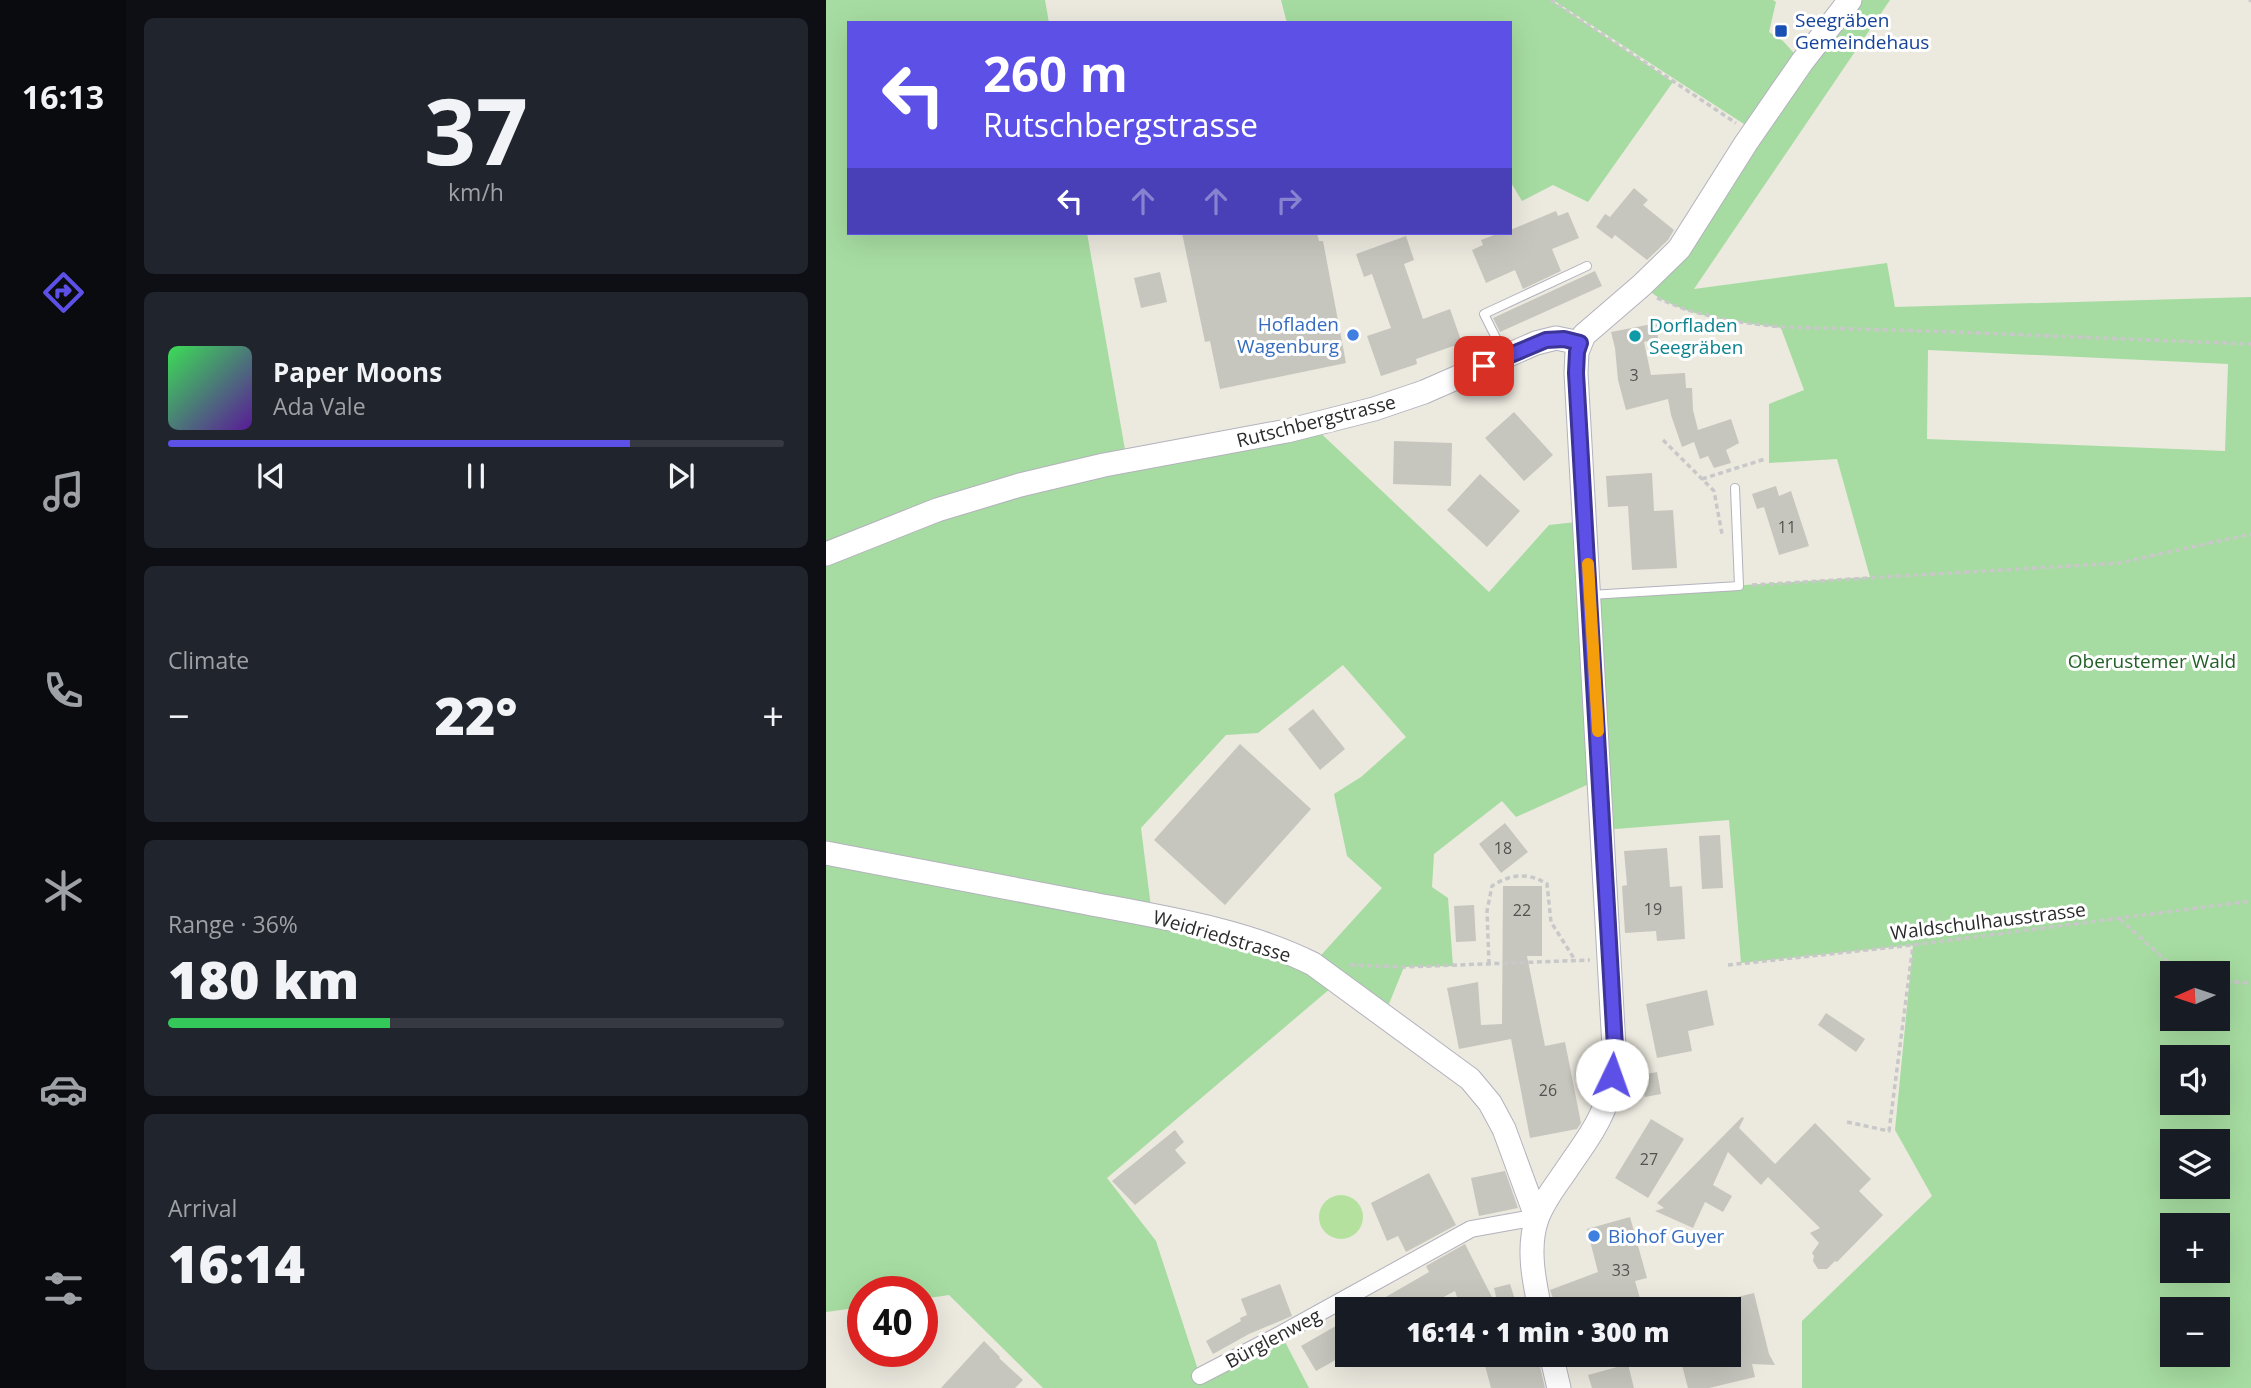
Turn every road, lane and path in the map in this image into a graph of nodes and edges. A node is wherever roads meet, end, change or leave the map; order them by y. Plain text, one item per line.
1 (1551, 0) edge
2 (1850, 0) edge
3 (1752, 134) junction
4 (1587, 266) dead end
5 (1642, 285) junction
6 (1580, 343) junction
7 (2251, 344) edge
8 (1505, 357) junction
9 (1663, 440) dead end
10 (1765, 459) dead end
11 (1702, 479) junction
12 (1735, 488) dead end
13 (2251, 534) edge
14 (1723, 540) dead end
15 (826, 554) edge
16 (1739, 586) junction
17 (1590, 595) junction
18 (826, 853) edge
19 (2251, 901) edge
20 (2120, 919) junction
21 (1913, 945) junction
22 (1610, 960) junction
23 (1575, 961) junction
24 (2166, 961) edge
25 (1313, 964) junction
26 (1489, 964) junction
27 (1728, 965) dead end
28 (2230, 982) edge
29 (2251, 983) edge
30 (1847, 1122) dead end
31 (1536, 1219) junction
32 (1538, 1297) edge
33 (1554, 1367) edge
34 (1200, 1376) dead end
35 (1559, 1388) edge

1 - 3 path
2 - 3 street
3 - 5 street
4 - 8 lane
5 - 6 street
5 - 7 path
6 - 8 street, Rutschbergstrasse
6 - 17 street
8 - 15 street, Rutschbergstrasse
9 - 11 path
10 - 11 path
11 - 14 path
12 - 16 lane
13 - 16 path
16 - 17 lane
17 - 22 street
18 - 25 street, Weidriedstrasse
19 - 20 path, Waldschulhausstrasse
20 - 21 path, Waldschulhausstrasse
20 - 24 path
21 - 27 path, Waldschulhausstrasse
21 - 30 path
22 - 23 path
22 - 31 street
23 - 26 path
23 - 26 path
25 - 26 path
25 - 31 street, Weidriedstrasse
28 - 29 path
31 - 32 street
31 - 34 street, Bürglenweg
33 - 35 street

